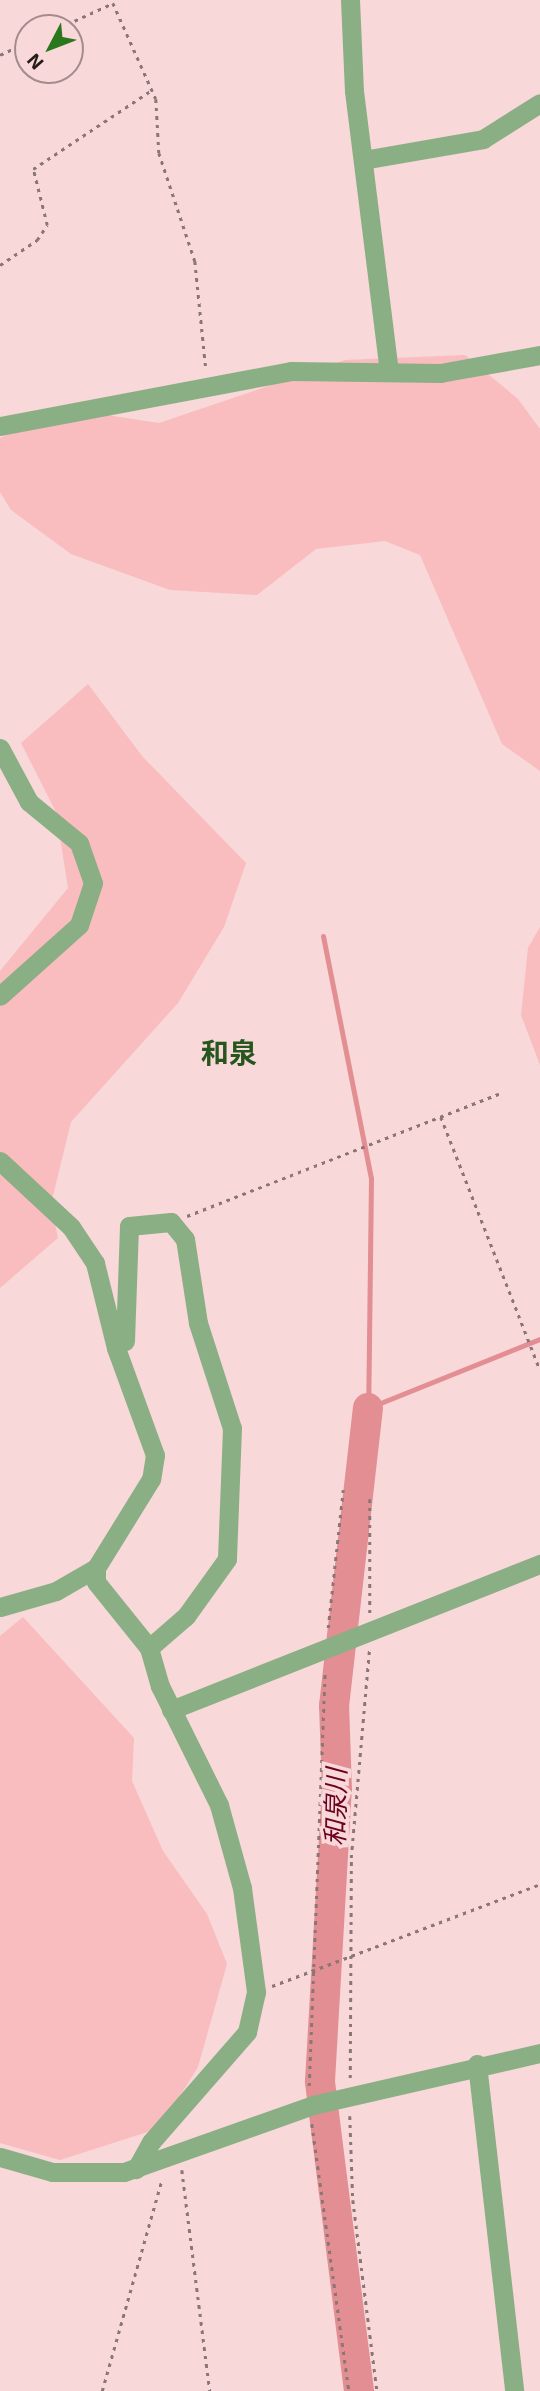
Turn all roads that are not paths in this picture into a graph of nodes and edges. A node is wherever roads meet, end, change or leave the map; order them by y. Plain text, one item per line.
1 (350, 0) edge
2 (540, 103) edge
3 (363, 160) junction
4 (540, 355) edge
5 (389, 372) junction
6 (0, 426) edge
7 (0, 748) edge
8 (0, 996) edge
9 (0, 1161) edge
10 (125, 1341) dead end
11 (540, 1564) edge
12 (96, 1568) junction
13 (0, 1607) edge
14 (149, 1648) junction
15 (171, 1710) junction
16 (540, 2053) edge
17 (478, 2064) junction
18 (0, 2157) edge
19 (136, 2169) junction
20 (514, 2391) edge

1 - 3 street
2 - 3 street
3 - 5 street
4 - 5 street
5 - 6 street
7 - 8 street
9 - 12 street
10 - 14 street
11 - 15 street
12 - 13 street
12 - 14 street
14 - 15 street
15 - 19 street
16 - 17 street
17 - 19 street
17 - 20 street
18 - 19 street

